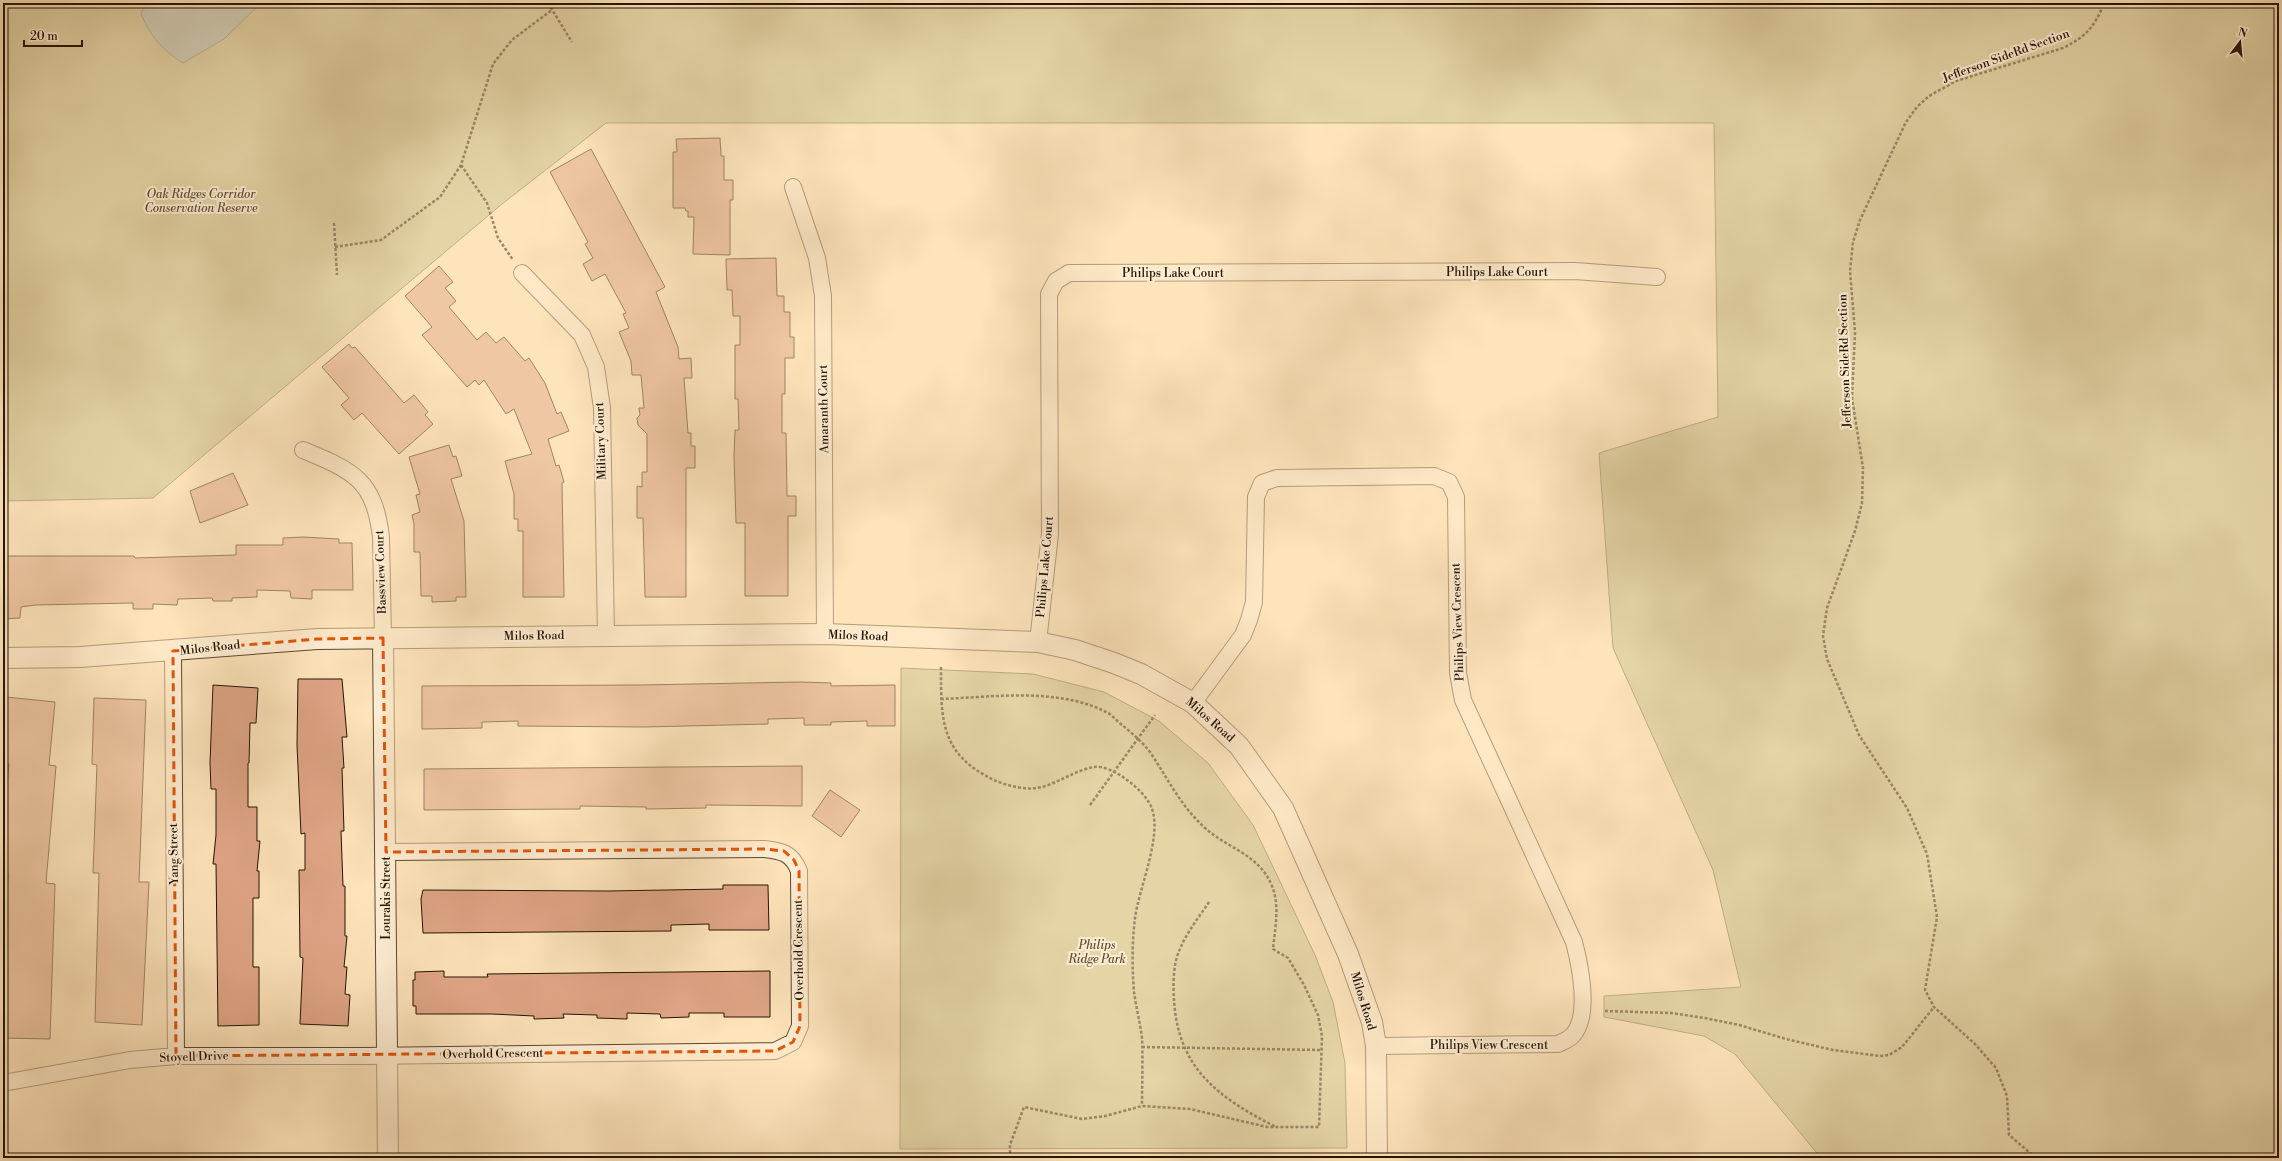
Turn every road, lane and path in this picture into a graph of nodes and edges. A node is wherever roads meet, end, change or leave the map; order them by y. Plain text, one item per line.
1 (548, 3) edge
2 (2104, 3) edge
3 (552, 10) junction
4 (572, 42) dead end
5 (460, 165) junction
6 (793, 187) dead end
7 (334, 223) dead end
8 (336, 247) junction
9 (522, 273) joint
10 (337, 275) dead end
11 (1657, 277) dead end
12 (303, 450) dead end
13 (825, 634) junction
14 (606, 636) junction
15 (383, 638) junction
16 (1038, 642) junction
17 (173, 651) junction
18 (3, 658) edge
19 (941, 667) dead end
20 (941, 699) junction
21 (1193, 703) junction
22 (1155, 715) dead end
23 (1138, 739) junction
24 (1114, 771) junction
25 (1090, 805) dead end
26 (386, 852) junction
27 (1209, 902) dead end
28 (1934, 1007) junction
29 (1605, 1011) dead end
30 (1376, 1046) junction
31 (1142, 1047) junction
32 (1184, 1047) junction
33 (1321, 1050) junction
34 (386, 1055) junction
35 (176, 1056) junction
36 (3, 1083) edge
37 (1142, 1106) junction
38 (1278, 1128) junction
39 (388, 1158) edge
40 (1010, 1158) edge
41 (1377, 1158) edge
42 (2036, 1158) edge

1 - 3 path
2 - 28 path, Jefferson SideRd Section
3 - 4 path
3 - 5 path
5 - 8 path
5 - 9 path
6 - 13 street, Amaranth Court
7 - 8 path
8 - 10 path
9 - 14 street, Military Court
11 - 16 street, Philips Lake Court
12 - 15 street, Bassview Court
13 - 14 street, Milos Road
13 - 16 street, Milos Road
14 - 15 street, Milos Road
15 - 17 street, Milos Road
15 - 26 street, Lourakis Street
16 - 21 street, Milos Road
17 - 18 street, Milos Road
17 - 35 street, Yang Street
19 - 20 path
20 - 23 path
20 - 24 path
21 - 30 street, Milos Road
21 - 30 street, Philips View Crescent
22 - 23 path
23 - 24 path
23 - 33 path
24 - 25 path
24 - 31 path
26 - 34 street, Lourakis Street
26 - 34 street, Overhold Crescent
27 - 32 path
28 - 29 path
28 - 42 path, Jefferson SideRd Section
30 - 41 street, Milos Road
31 - 32 path
31 - 37 path
32 - 33 path
32 - 38 path
33 - 38 path
34 - 35 street, Stoyell Drive
34 - 39 street, Lourakis Street
35 - 36 street, Stoyell Drive
37 - 38 path
37 - 40 path

